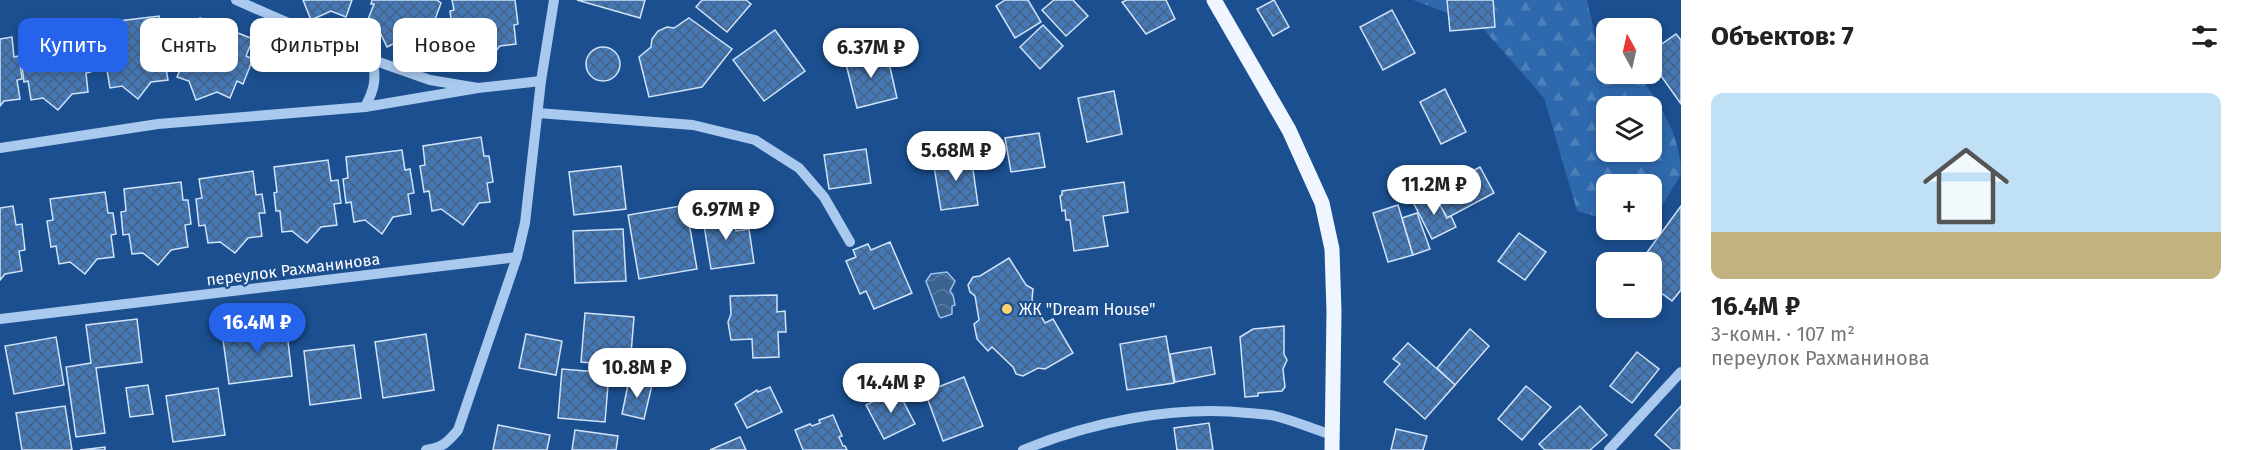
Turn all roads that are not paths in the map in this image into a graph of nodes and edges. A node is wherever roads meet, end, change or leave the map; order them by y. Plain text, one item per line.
1 (236, 0) edge
2 (554, 0) edge
3 (1214, 0) edge
4 (277, 18) edge
5 (381, 63) edge
6 (375, 72) edge
7 (541, 81) junction
8 (478, 88) junction
9 (365, 107) junction
10 (538, 113) junction
11 (0, 148) edge
12 (850, 242) dead end
13 (517, 257) junction
14 (0, 319) edge
15 (1681, 372) edge
16 (1332, 443) edge
17 (438, 449) edge
18 (426, 450) edge
19 (1023, 450) edge
20 (1609, 450) edge

1 - 4 street
2 - 7 street
3 - 16 main road
5 - 8 street
6 - 9 street
7 - 8 street
7 - 10 street
8 - 9 street
9 - 11 street
10 - 12 street
10 - 13 street
13 - 14 street, переулок Рахманинова
13 - 17 street
15 - 20 street
16 - 19 street
17 - 18 street

